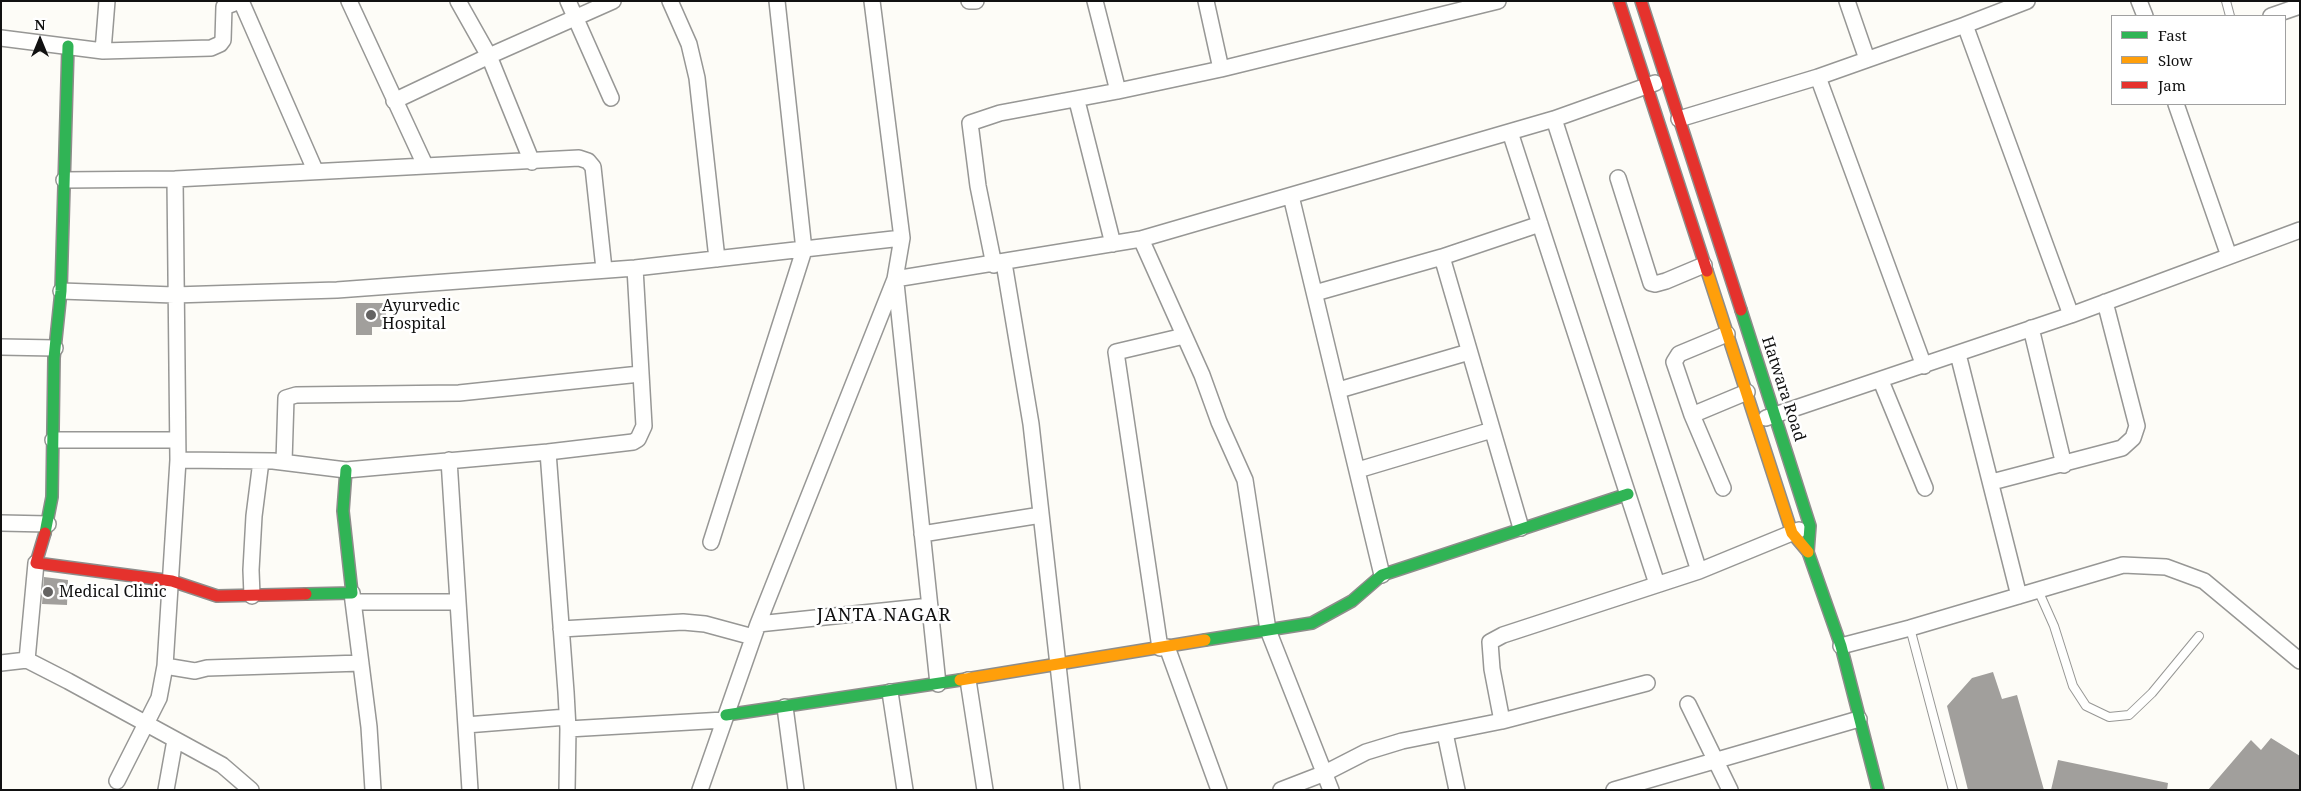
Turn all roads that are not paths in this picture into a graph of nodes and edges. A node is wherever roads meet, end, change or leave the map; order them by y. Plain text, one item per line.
1 (107, 1) edge
2 (240, 1) edge
3 (349, 1) edge
4 (458, 1) edge
5 (568, 1) edge
6 (613, 1) edge
7 (670, 1) edge
8 (777, 1) edge
9 (872, 1) edge
10 (969, 1) edge
11 (976, 1) edge
12 (1095, 1) edge
13 (1206, 1) edge
14 (1498, 1) edge
15 (1619, 1) edge
16 (1641, 1) edge
17 (1847, 1) edge
18 (2027, 1) edge
19 (2139, 1) edge
20 (2226, 1) edge
21 (2300, 6) edge
22 (2145, 15) edge
23 (2230, 15) edge
24 (2274, 15) edge
25 (576, 18) junction
26 (1965, 25) junction
27 (1, 38) edge
28 (68, 46) junction
29 (103, 51) junction
30 (489, 56) junction
31 (1867, 60) junction
32 (1221, 69) junction
33 (1818, 77) junction
34 (1666, 80) junction
35 (1646, 85) junction
36 (1118, 91) junction
37 (610, 98) dead end
38 (394, 100) junction
39 (1077, 100) junction
40 (2176, 105) edge
41 (1554, 119) junction
42 (1679, 119) junction
43 (1510, 132) junction
44 (532, 162) junction
45 (425, 165) junction
46 (315, 170) junction
47 (1618, 178) dead end
48 (175, 179) junction
49 (64, 180) junction
50 (1291, 196) junction
51 (1540, 224) junction
52 (2300, 230) edge
53 (902, 238) junction
54 (1141, 239) junction
55 (1113, 244) junction
56 (804, 250) junction
57 (2229, 256) junction
58 (1442, 257) junction
59 (717, 259) junction
60 (999, 264) junction
61 (1704, 265) junction
62 (635, 268) junction
63 (604, 269) junction
64 (895, 279) junction
65 (61, 291) junction
66 (1314, 292) junction
67 (174, 295) junction
68 (2105, 302) junction
69 (2071, 314) junction
70 (2031, 328) junction
71 (1727, 334) junction
72 (1184, 336) junction
73 (1, 347) edge
74 (55, 348) junction
75 (1469, 352) junction
76 (1958, 354) junction
77 (1924, 366) junction
78 (640, 374) junction
79 (1881, 381) junction
80 (1339, 390) junction
81 (1747, 392) junction
82 (1692, 415) junction
83 (1775, 415) junction
84 (1757, 422) junction
85 (1492, 430) junction
86 (53, 440) junction
87 (177, 440) junction
88 (548, 452) junction
89 (178, 460) junction
90 (449, 460) junction
91 (261, 461) junction
92 (284, 462) junction
93 (2064, 464) junction
94 (346, 470) junction
95 (1358, 470) junction
96 (1992, 482) junction
97 (1723, 488) dead end
98 (1925, 488) dead end
99 (1628, 494) junction
100 (1041, 515) junction
101 (1, 523) edge
102 (48, 524) junction
103 (1810, 526) junction
104 (1521, 528) junction
105 (1792, 533) junction
106 (922, 534) junction
107 (711, 542) dead end
108 (1808, 552) junction
109 (36, 563) junction
110 (1699, 570) junction
111 (1382, 575) junction
112 (172, 580) junction
113 (1657, 584) junction
114 (2038, 590) junction
115 (252, 596) junction
116 (2018, 596) junction
117 (353, 598) junction
118 (458, 602) junction
119 (930, 606) junction
120 (1910, 628) junction
121 (561, 629) junction
122 (755, 630) junction
123 (1268, 630) junction
124 (2198, 636) dead end
125 (1841, 646) junction
126 (1163, 648) junction
127 (27, 660) junction
128 (2300, 660) edge
129 (1, 663) edge
130 (361, 663) junction
131 (1060, 665) junction
132 (165, 666) junction
133 (968, 680) junction
134 (1648, 683) dead end
135 (938, 684) junction
136 (890, 692) junction
137 (1688, 704) dead end
138 (785, 707) junction
139 (725, 717) junction
140 (1859, 719) junction
141 (1502, 721) junction
142 (568, 723) junction
143 (144, 725) junction
144 (466, 725) junction
145 (1445, 733) junction
146 (175, 740) junction
147 (1717, 760) junction
148 (1324, 773) junction
149 (117, 781) dead end
150 (166, 790) edge
151 (251, 790) edge
152 (373, 790) edge
153 (470, 790) edge
154 (567, 790) edge
155 (700, 790) edge
156 (796, 790) edge
157 (905, 790) edge
158 (985, 790) edge
159 (1072, 790) edge
160 (1220, 790) edge
161 (1281, 790) edge
162 (1331, 790) edge
163 (1457, 790) edge
164 (1614, 790) edge
165 (1730, 790) edge
166 (1878, 790) edge
167 (1953, 790) edge

1 - 29 street
2 - 29 street
2 - 46 street
3 - 38 street
4 - 30 street
5 - 25 street
6 - 25 street
7 - 59 street
8 - 56 street
9 - 53 street
10 - 11 street
12 - 36 street
13 - 32 street
14 - 32 street
15 - 35 street
16 - 34 street, Hatwara Road
17 - 31 street
18 - 26 street
19 - 22 street
20 - 23 lane
21 - 24 street
25 - 30 street
25 - 37 street
26 - 31 street
26 - 69 street
27 - 28 street
28 - 29 street
28 - 49 street
30 - 38 street
30 - 44 street
31 - 33 street
32 - 36 street
33 - 42 street
33 - 77 street
34 - 35 street
34 - 42 street, Hatwara Road
35 - 41 street
35 - 61 street
36 - 39 street
38 - 45 street
39 - 55 street
39 - 60 street
40 - 57 street
41 - 43 street
41 - 110 street
42 - 83 street, Hatwara Road
43 - 50 street
43 - 51 street
44 - 45 street
44 - 63 street
45 - 46 street
46 - 48 street
47 - 61 street
48 - 49 street
48 - 67 street
49 - 65 street
50 - 54 street
50 - 66 street
51 - 58 street
51 - 99 street
52 - 57 street
53 - 56 street
53 - 64 street
54 - 55 street
54 - 72 street
55 - 60 street
56 - 59 street
56 - 107 street
57 - 68 street
58 - 66 street
58 - 75 street
59 - 62 street
60 - 64 street
60 - 100 street
61 - 71 street
62 - 63 street
62 - 78 street
63 - 67 street
64 - 106 street
64 - 122 street
65 - 67 street
65 - 74 street
66 - 80 street
67 - 87 street
68 - 69 street
68 - 93 street
69 - 70 street
70 - 76 street
70 - 93 street
71 - 81 street
71 - 82 street
72 - 123 street
72 - 126 street
73 - 74 street
74 - 86 street
75 - 80 street
75 - 85 street
76 - 77 street
76 - 96 street
77 - 79 street
78 - 88 street
78 - 92 street
79 - 83 street
79 - 98 street
80 - 95 street
81 - 82 street
81 - 84 street
82 - 97 street
83 - 84 street
83 - 103 street, Hatwara Road
84 - 105 street
85 - 95 street
85 - 104 street
86 - 87 street
86 - 102 street
87 - 89 street
88 - 90 street
88 - 121 street
89 - 91 street
89 - 112 street
90 - 94 street
90 - 118 street
91 - 92 street
91 - 115 street
92 - 94 street
93 - 96 street
94 - 117 street
95 - 111 street
96 - 116 street
99 - 104 street
99 - 113 street
100 - 106 street
100 - 131 street
101 - 102 street
102 - 109 street
103 - 105 street
103 - 108 street, Hatwara Road
104 - 111 street
105 - 108 street
105 - 110 street
106 - 119 street
108 - 125 street, Hatwara Road
109 - 112 street
109 - 127 street
110 - 113 street
111 - 123 street
112 - 115 street
112 - 132 street
113 - 141 street
114 - 116 street
114 - 124 lane
114 - 128 street
115 - 117 street
116 - 120 street
117 - 118 street
117 - 130 street
118 - 144 street
119 - 122 street
119 - 135 street
120 - 125 street
120 - 167 lane
121 - 122 street
121 - 142 street
122 - 139 street
123 - 126 street
123 - 148 street
125 - 140 street, Hatwara Road
126 - 131 street
126 - 160 street
127 - 129 street
127 - 143 street
130 - 132 street
130 - 152 street
131 - 133 street
131 - 159 street
132 - 143 street
133 - 135 street
133 - 158 street
134 - 141 street
135 - 136 street
136 - 138 street
136 - 157 street
137 - 147 street
138 - 139 street
138 - 156 street
139 - 142 street
139 - 155 street
140 - 147 street
140 - 166 street, Hatwara Road
141 - 145 street
142 - 144 street
142 - 154 street
143 - 146 street
143 - 149 street
144 - 153 street
145 - 148 street
145 - 163 street
146 - 150 street
146 - 151 street
147 - 164 street
147 - 165 street
148 - 161 street
148 - 162 street

